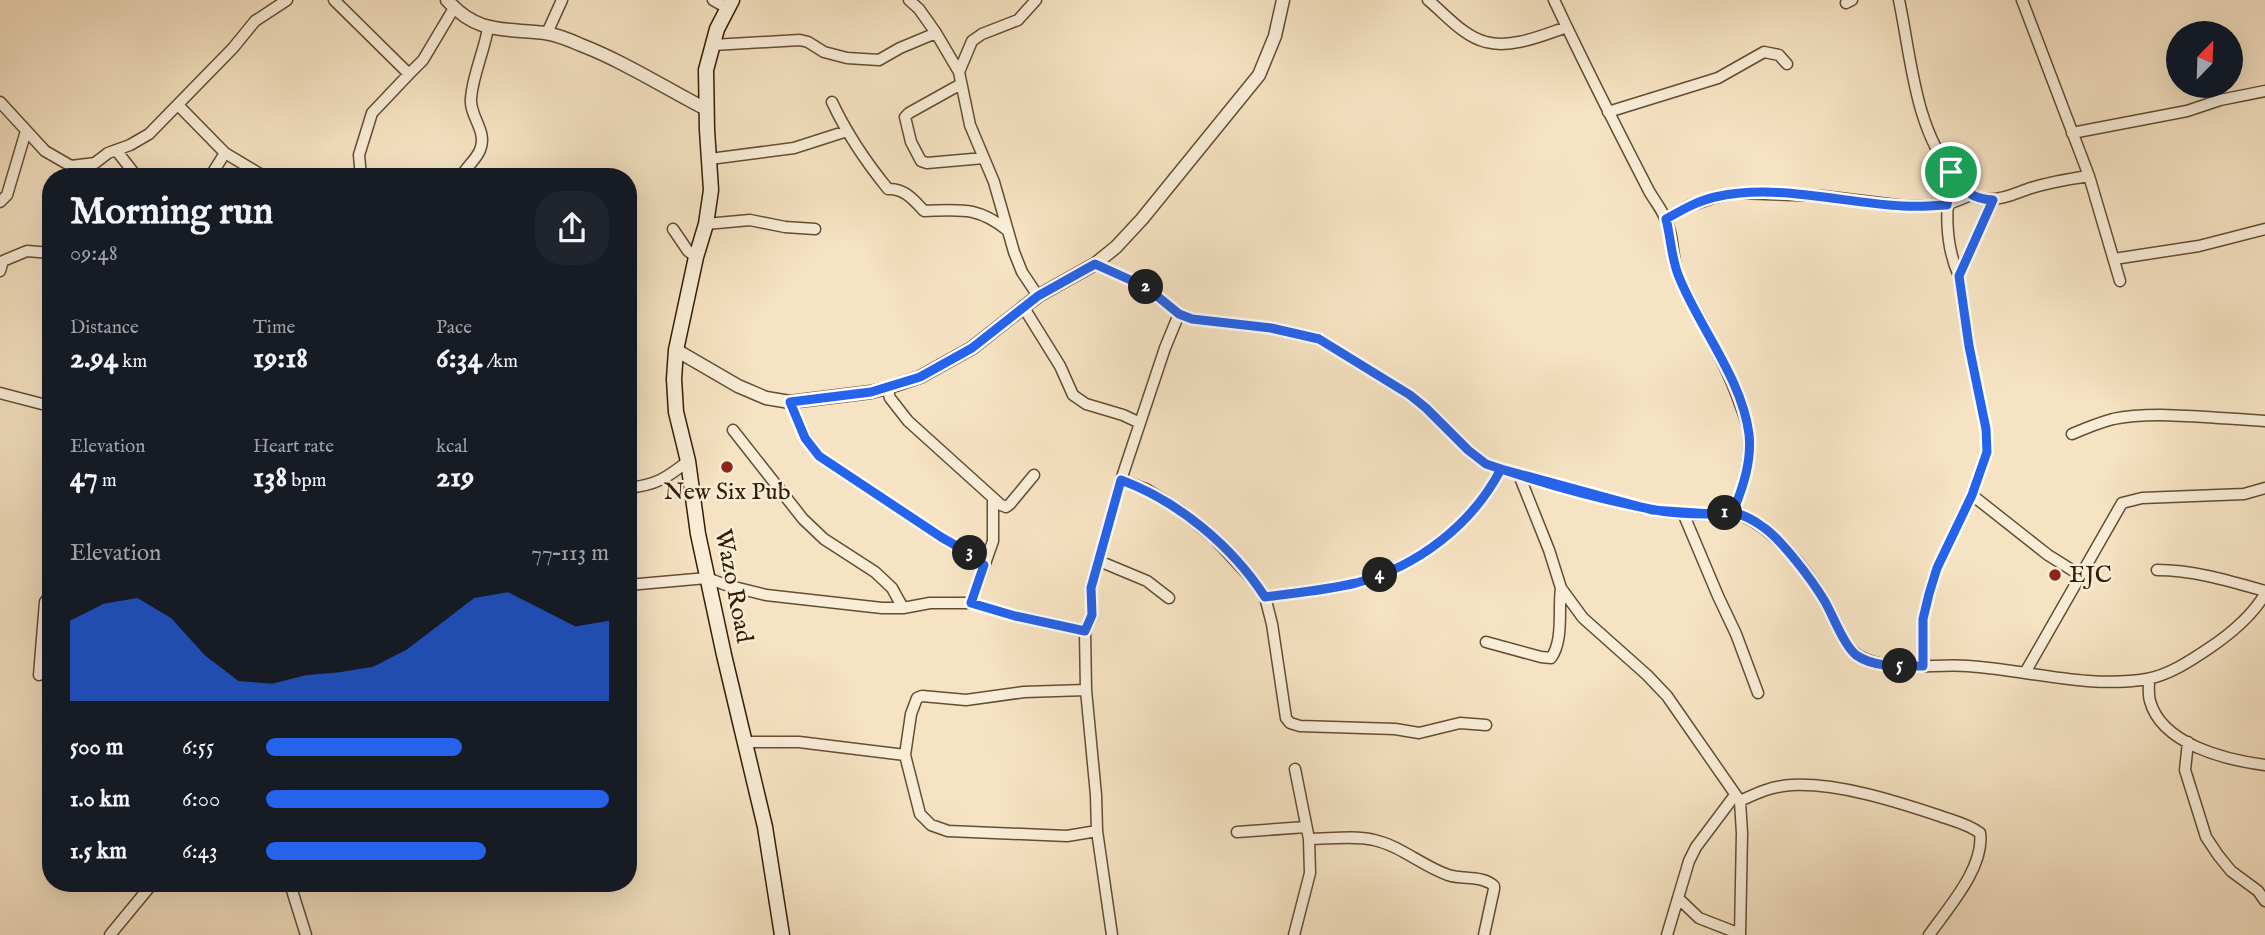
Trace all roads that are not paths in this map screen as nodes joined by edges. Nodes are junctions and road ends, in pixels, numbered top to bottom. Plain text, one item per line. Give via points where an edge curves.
1 (287, 0) edge
2 (334, 0) edge
3 (562, 0) edge
4 (713, 0) edge
5 (909, 0) edge
6 (1036, 0) edge
7 (1283, 0) edge
8 (1428, 0) edge
9 (1554, 0) edge
10 (1899, 0) edge
11 (2022, 0) edge
12 (450, 4) edge
13 (729, 4) edge
14 (1567, 27) junction
15 (488, 28) junction
16 (547, 33) junction
17 (936, 33) junction
18 (713, 45) junction
19 (1787, 64) dead end
20 (959, 72) junction
21 (409, 74) junction
22 (961, 84) junction
23 (2265, 92) edge
24 (0, 102) edge
25 (832, 102) dead end
26 (177, 106) junction
27 (706, 109) junction
28 (1608, 112) junction
29 (26, 131) junction
30 (847, 131) junction
31 (2072, 133) junction
32 (116, 150) junction
33 (225, 153) junction
34 (984, 158) junction
35 (710, 159) junction
36 (130, 168) edge
37 (216, 168) edge
38 (250, 168) edge
39 (360, 168) edge
40 (465, 168) edge
41 (1951, 172) junction
42 (2088, 176) junction
43 (1971, 195) junction
44 (1993, 200) junction
45 (0, 202) edge
46 (1947, 205) junction
47 (1666, 219) junction
48 (706, 224) junction
49 (673, 229) dead end
50 (816, 229) dead end
51 (2265, 229) edge
52 (1007, 230) junction
53 (42, 252) edge
54 (696, 257) junction
55 (2114, 260) junction
56 (1095, 264) junction
57 (0, 271) edge
58 (1959, 276) junction
59 (2120, 281) dead end
60 (1038, 296) junction
61 (1024, 307) junction
62 (1179, 314) junction
63 (676, 350) junction
64 (887, 388) junction
65 (0, 393) edge
66 (790, 402) junction
67 (42, 404) dead end
68 (2265, 421) edge
69 (1140, 423) junction
70 (733, 430) dead end
71 (2072, 434) dead end
72 (688, 461) junction
73 (1501, 469) junction
74 (1034, 475) dead end
75 (1518, 475) junction
76 (1121, 480) junction
77 (637, 487) edge
78 (2265, 488) edge
79 (1972, 495) junction
80 (993, 498) junction
81 (1733, 512) junction
82 (1683, 513) junction
83 (1099, 561) junction
84 (984, 565) junction
85 (2157, 570) dead end
86 (2081, 575) junction
87 (707, 578) junction
88 (637, 584) edge
89 (1561, 588) junction
90 (2265, 593) edge
91 (1265, 597) junction
92 (1169, 598) dead end
93 (971, 603) junction
94 (904, 608) junction
95 (1085, 631) junction
96 (42, 638) edge
97 (1486, 642) dead end
98 (1923, 666) junction
99 (2026, 671) junction
100 (39, 675) dead end
101 (2148, 679) junction
102 (1086, 690) junction
103 (1758, 693) dead end
104 (1486, 725) dead end
105 (2188, 742) junction
106 (746, 743) junction
107 (905, 755) junction
108 (2265, 765) edge
109 (1295, 769) dead end
110 (1738, 798) junction
111 (1306, 827) junction
112 (1097, 831) junction
113 (1237, 832) dead end
114 (1309, 839) junction
115 (145, 892) edge
116 (293, 892) edge
117 (1678, 898) junction
118 (2265, 901) edge
119 (1740, 934) edge
120 (110, 935) edge
121 (306, 935) edge
122 (782, 935) edge
123 (1112, 935) edge
124 (1294, 935) edge
125 (1484, 935) edge
126 (1667, 935) edge
127 (1929, 935) edge

1 - 26 street via 255,21
2 - 21 street
3 - 16 street
4 - 13 street
5 - 17 street
6 - 20 street via 1018,20 972,41
7 - 56 street via 1259,75 1142,219
8 - 14 street via 1484,42 1528,40
9 - 14 street
10 - 41 street via 1920,111
11 - 31 street
12 - 15 street
12 - 21 street via 423,60
13 - 18 main road, Wazo Road
14 - 28 street
15 - 16 street
15 - 40 street via 470,101 482,131 481,145
16 - 27 street via 614,59
17 - 18 street via 879,60 847,58 800,40
17 - 20 street
18 - 27 main road, Wazo Road via 706,70
19 - 28 street via 1779,55 1764,52 1718,78
20 - 22 street
21 - 39 street via 372,113 359,155
22 - 34 street via 970,125
22 - 34 street via 905,117 911,142 921,161 927,163
23 - 31 street
24 - 29 street
25 - 30 street
26 - 32 street via 149,134
26 - 33 street
27 - 35 main road, Wazo Road
28 - 47 street
29 - 32 street via 45,151 71,166 95,163
29 - 45 street via 8,195
30 - 35 street via 794,148
30 - 52 street via 888,189 898,188 925,211 971,211 994,219
31 - 42 street
32 - 36 street
33 - 37 street
33 - 38 street
34 - 52 street
35 - 48 main road, Wazo Road via 712,190
41 - 43 street
41 - 46 street
42 - 44 street
42 - 55 street
43 - 44 street
43 - 46 street
44 - 58 street
46 - 47 street via 1737,193 1689,206
46 - 58 street via 1951,254
47 - 81 street via 1679,277 1729,374 1749,433 1745,476
48 - 50 street via 750,220
48 - 54 main road, Wazo Road
49 - 54 street
51 - 55 street
52 - 60 street via 1022,272
53 - 57 street via 27,251 3,261
54 - 63 main road, Wazo Road
55 - 59 street
56 - 60 street
56 - 62 street via 1146,287
58 - 79 street via 1986,429 1987,452
60 - 61 street
61 - 64 street via 972,348 920,377
61 - 69 street via 1073,395
62 - 69 street
62 - 73 street via 1319,339 1410,395 1468,450
63 - 66 street via 738,386
63 - 72 main road, Wazo Road via 676,412
64 - 66 street
64 - 80 street via 908,421
65 - 67 street
66 - 84 street via 805,438 819,456
68 - 71 street via 2140,416 2094,424
69 - 76 street
70 - 94 street via 803,519 824,539 875,572
72 - 77 street via 661,481
72 - 87 main road, Wazo Road
73 - 75 street
73 - 91 street via 1473,512 1404,563 1357,582
74 - 80 street via 1006,507
75 - 82 street via 1652,510
75 - 89 street
76 - 83 street
76 - 91 street via 1181,511 1222,547
78 - 86 street via 2244,494 2127,500 2118,507
79 - 86 street
79 - 98 street via 1929,594 1923,619
80 - 84 street via 993,541
81 - 82 street
81 - 98 street via 1777,538 1823,598 1856,654 1888,665
82 - 103 street
83 - 92 street via 1147,581
83 - 95 street via 1091,588 1092,615
84 - 93 street
85 - 90 street via 2197,574
86 - 99 street
87 - 88 street
87 - 94 street via 766,595
87 - 106 main road, Wazo Road
89 - 97 street via 1559,629 1551,658
89 - 110 street via 1583,618 1667,696
90 - 101 street via 2222,640 2190,661
91 - 104 street via 1290,723 1419,733 1460,723
93 - 94 street
93 - 95 street
95 - 102 street
96 - 100 street
98 - 99 street
99 - 101 street via 2101,681
101 - 105 street via 2156,714
102 - 107 street via 966,700 922,696 911,714
102 - 112 street
105 - 108 street via 2229,760
105 - 118 street via 2185,770 2206,837 2231,870
106 - 107 street via 799,742
106 - 122 main road, Wazo Road
107 - 112 street via 920,814 931,825 948,831 1067,836
109 - 111 street
110 - 117 street via 1696,847
110 - 119 street
110 - 127 street via 1793,785 1828,788 1972,827 1980,833 1982,845 1976,863
111 - 113 street
111 - 114 street
112 - 123 street
114 - 124 street via 1310,873
114 - 125 street via 1373,839 1450,876 1488,880 1494,889
115 - 120 street
116 - 121 street
117 - 119 street via 1699,918
117 - 126 street

